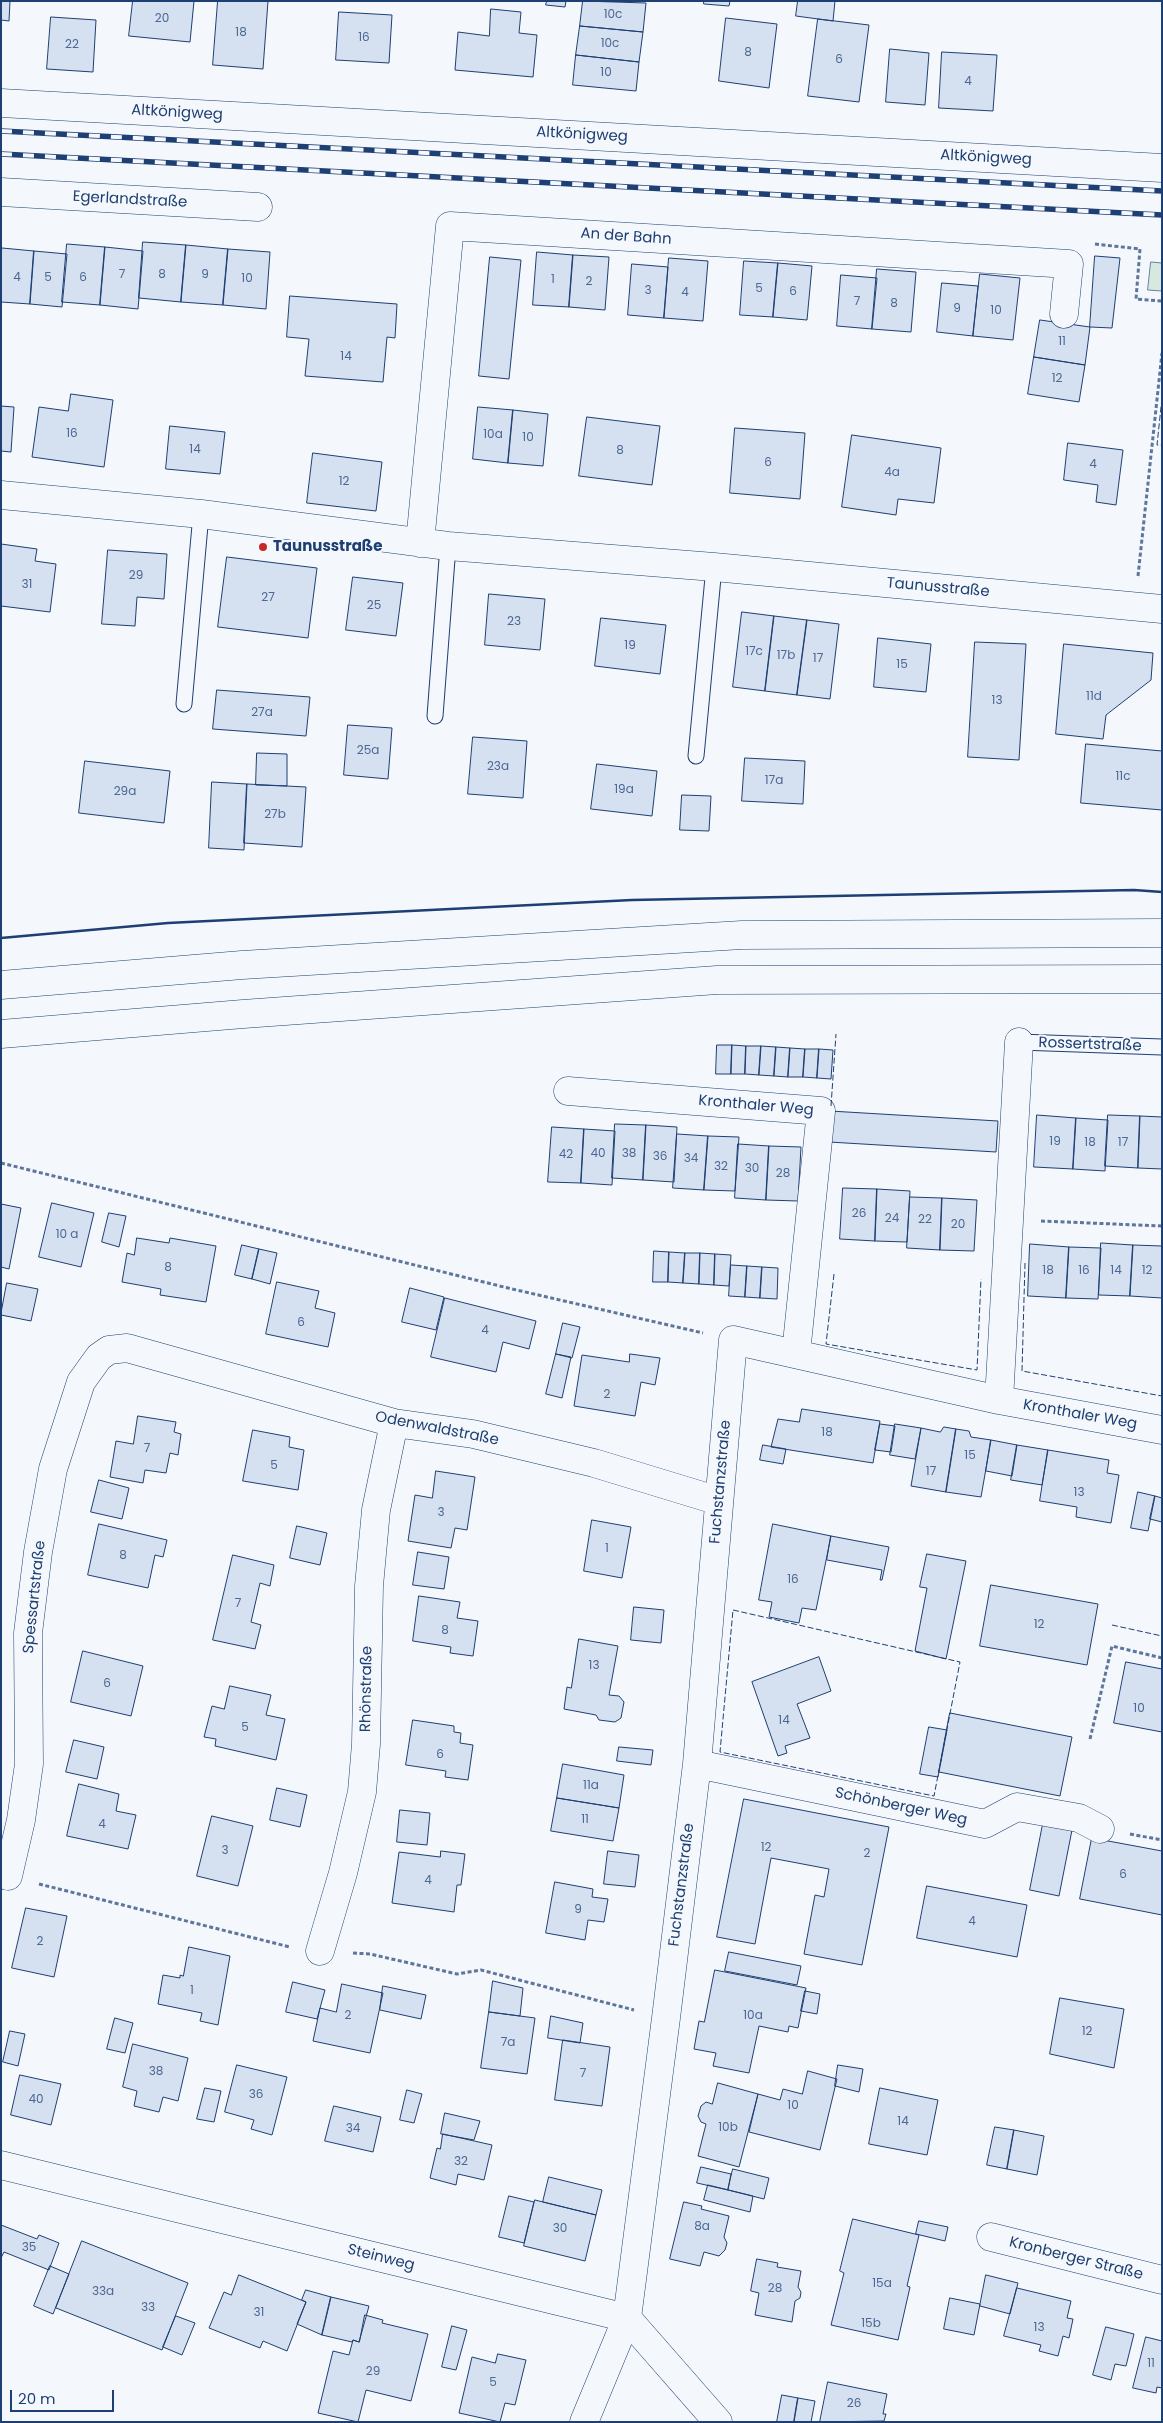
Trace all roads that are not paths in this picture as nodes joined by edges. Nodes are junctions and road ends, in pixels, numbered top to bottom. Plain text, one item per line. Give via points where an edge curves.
1 (1, 103) edge
2 (1162, 168) edge
3 (1, 192) edge
4 (258, 207) dead end
5 (1064, 314) dead end
6 (1, 495) edge
7 (202, 514) junction
8 (420, 543) junction
9 (448, 546) junction
10 (714, 567) junction
11 (1162, 609) edge
12 (184, 704) dead end
13 (435, 716) dead end
14 (696, 756) dead end
15 (1162, 933) edge
16 (1162, 979) edge
17 (1, 985) edge
18 (1, 1034) edge
19 (1019, 1042) joint
20 (1162, 1047) edge
21 (568, 1091) dead end
22 (733, 1340) joint
23 (796, 1353) junction
24 (99, 1357) joint
25 (998, 1400) junction
26 (394, 1423) junction
27 (1162, 1430) edge
28 (719, 1501) junction
29 (697, 1764) junction
30 (1100, 1829) dead end
31 (8, 1876) dead end
32 (320, 1951) dead end
33 (1, 2164) edge
34 (991, 2237) dead end
35 (1162, 2280) edge
36 (627, 2318) junction
37 (584, 2422) edge
38 (718, 2422) edge

1 - 2 main road, Altkönigweg
3 - 4 main road, Egerlandstraße
5 - 8 main road, An der Bahn via 1069,264 450,226
6 - 7 main road, Taunusstraße
7 - 8 main road, Taunusstraße
7 - 12 lane
8 - 9 main road, Taunusstraße
9 - 10 main road, Taunusstraße
9 - 13 lane
10 - 11 main road, Taunusstraße
10 - 14 lane
15 - 17 main road via 742,935 242,965
16 - 18 main road via 717,980
19 - 20 lane, Rossertstraße
19 - 25 main road
21 - 23 main road, Kronthaler Weg via 821,1111
22 - 23 main road, Kronthaler Weg
22 - 28 main road, Fuchstanzstraße
23 - 25 main road, Kronthaler Weg
24 - 26 main road, Odenwaldstraße via 109,1350 127,1348
24 - 31 main road, Spessartstraße via 80,1382 53,1469 38,1552 28,1633 29,1764
25 - 27 main road, Kronthaler Weg
26 - 28 main road, Odenwaldstraße via 473,1434 584,1460
26 - 32 main road, Rhönstraße via 376,1510 369,1586 362,1792
28 - 29 main road, Fuchstanzstraße
29 - 30 main road, Schönberger Weg via 985,1824 1017,1807 1079,1818
29 - 36 main road, Fuchstanzstraße
33 - 36 main road, Steinweg
34 - 35 main road, Kronberger Straße
36 - 37 main road, Fuchstanzstraße
36 - 38 main road

